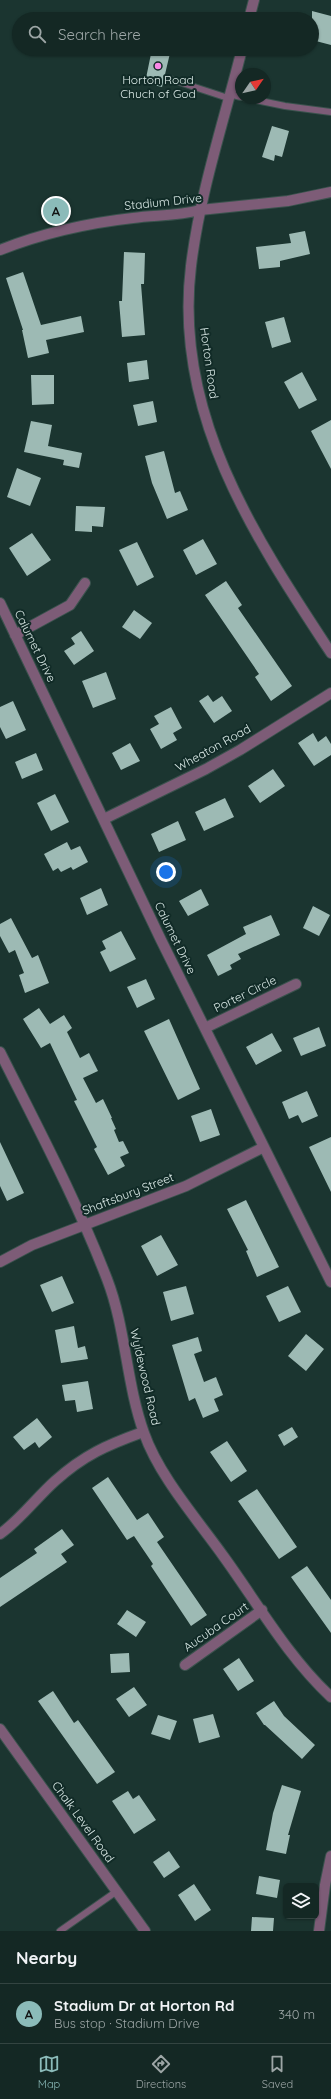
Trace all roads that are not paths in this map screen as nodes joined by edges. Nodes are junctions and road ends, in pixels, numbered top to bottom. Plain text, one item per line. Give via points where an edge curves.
1 (254, 0) edge
2 (251, 12) edge
3 (240, 56) edge
4 (170, 79) dead end
5 (228, 96) junction
6 (235, 97) edge
7 (271, 103) edge
8 (331, 112) edge
9 (331, 192) edge
10 (200, 210) junction
11 (0, 250) edge
12 (85, 583) dead end
13 (0, 604) edge
14 (15, 635) junction
15 (331, 653) edge
16 (331, 693) edge
17 (104, 819) junction
18 (296, 984) dead end
19 (205, 1028) junction
20 (0, 1052) edge
21 (264, 1147) junction
22 (84, 1225) junction
23 (0, 1262) edge
24 (331, 1282) edge
25 (143, 1432) junction
26 (0, 1534) edge
27 (262, 1610) junction
28 (185, 1665) dead end
29 (331, 1697) edge
30 (0, 1729) edge
31 (331, 1856) edge
32 (117, 1891) junction
33 (60, 1931) edge
34 (145, 1931) edge
35 (319, 1931) edge

1 - 2 street
3 - 5 street, Horton Road
4 - 5 lane
5 - 6 lane
5 - 10 street, Horton Road
7 - 8 lane
9 - 10 street, Stadium Drive via 288,201
10 - 11 street, Stadium Drive via 181,215 97,223
10 - 15 street, Horton Road via 191,267 190,329 203,411 217,453 244,512
12 - 14 street via 70,605
13 - 14 street, Calumet Drive
14 - 17 street, Calumet Drive
16 - 17 street, Wheaton Road via 206,769
17 - 19 street, Calumet Drive
18 - 19 street, Porter Circle
19 - 21 street, Calumet Drive
20 - 22 street, Wyldewood Road
21 - 22 street, Shaftsbury Street via 186,1186
21 - 24 street, Calumet Drive
22 - 23 street, Shaftsbury Street via 32,1245
22 - 25 street, Wyldewood Road via 114,1299
25 - 26 street via 92,1452 54,1482
25 - 27 street, Wyldewood Road via 157,1463
27 - 28 street, Aucuba Court
27 - 29 street, Wyldewood Road via 304,1669
30 - 32 street, Chalk Level Road
31 - 35 street
32 - 33 lane
32 - 34 street, Chalk Level Road

